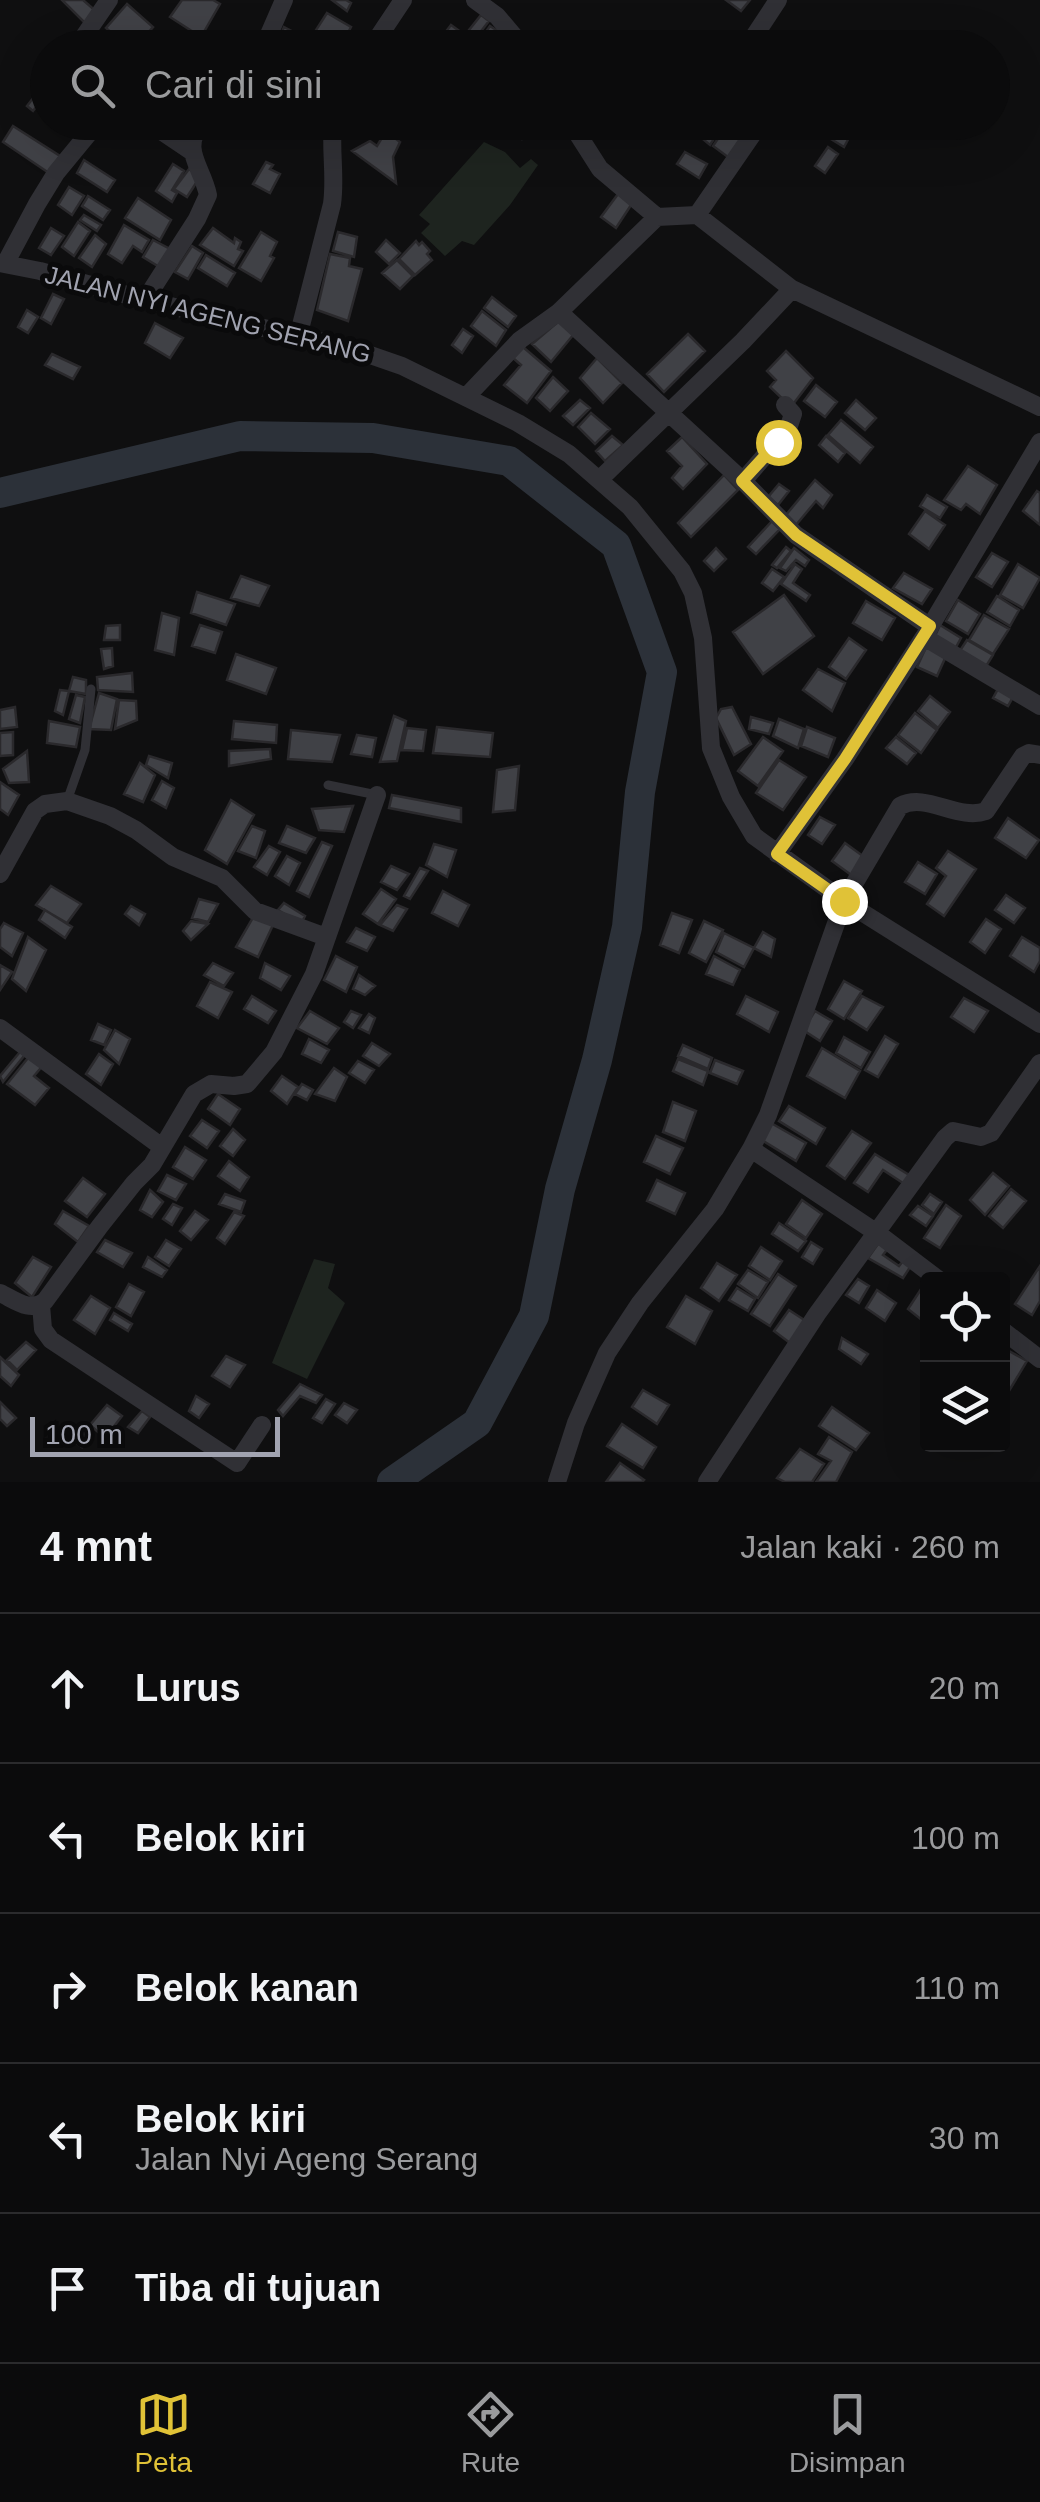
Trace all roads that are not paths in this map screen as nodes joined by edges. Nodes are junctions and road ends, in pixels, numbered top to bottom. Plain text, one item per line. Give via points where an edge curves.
1 (108, 0) edge
2 (284, 0) edge
3 (404, 0) edge
4 (475, 0) edge
5 (778, 0) edge
6 (88, 30) edge
7 (271, 30) edge
8 (383, 30) edge
9 (509, 30) edge
10 (759, 30) edge
11 (83, 140) edge
12 (175, 140) edge
13 (192, 140) edge
14 (331, 140) edge
15 (582, 140) edge
16 (749, 140) edge
17 (191, 151) junction
18 (697, 215) junction
19 (657, 218) junction
20 (3, 264) edge
21 (792, 288) junction
22 (145, 300) junction
23 (560, 312) junction
24 (298, 336) junction
25 (466, 397) junction
26 (785, 405) dead end
27 (1040, 407) edge
28 (669, 412) junction
29 (1040, 442) edge
30 (600, 479) junction
31 (742, 481) junction
32 (926, 632) junction
33 (91, 689) dead end
34 (1040, 706) edge
35 (1040, 755) edge
36 (328, 785) dead end
37 (377, 796) joint
38 (67, 801) junction
39 (777, 854) junction
40 (0, 874) edge
41 (844, 901) junction
42 (326, 937) junction
43 (1040, 1024) edge
44 (0, 1028) edge
45 (1040, 1064) edge
46 (162, 1147) junction
47 (751, 1149) junction
48 (876, 1233) junction
49 (928, 1272) edge
50 (0, 1293) edge
51 (41, 1305) junction
52 (1010, 1336) edge
53 (1040, 1359) edge
54 (262, 1424) dead end
55 (557, 1482) edge
56 (707, 1482) edge

1 - 6 street
2 - 7 street
3 - 8 street
4 - 9 street
5 - 10 street
11 - 20 street
12 - 17 street
13 - 17 street
14 - 24 street via 334,192
15 - 19 street via 600,168
16 - 18 street
17 - 22 street via 208,194
18 - 19 street
18 - 21 street
19 - 23 street
20 - 22 street, JALAN NYI AGENG SERANG
21 - 27 street
21 - 28 street
22 - 24 street, JALAN NYI AGENG SERANG
23 - 25 street via 520,340
23 - 28 street
24 - 25 street, JALAN NYI AGENG SERANG via 353,348
25 - 30 street, JALAN NYI AGENG SERANG via 545,438
26 - 31 street via 792,422
28 - 30 street
28 - 31 street
29 - 32 street
30 - 39 street, JALAN NYI AGENG SERANG via 657,538 688,582 703,638 715,758 745,823
31 - 32 street via 796,535
32 - 34 street
32 - 39 street
33 - 38 lane via 84,750
35 - 41 street via 1024,756 986,811 965,813 912,800 900,806
36 - 37 lane
37 - 42 street
38 - 40 street via 35,812
38 - 42 street via 110,816 222,878 255,911
39 - 41 street, JALAN NYI AGENG SERANG
41 - 43 street, JALAN NYI AGENG SERANG
41 - 47 street
42 - 46 street via 314,974 254,1078 240,1086 199,1089
44 - 46 street
45 - 48 street via 991,1133 953,1131 945,1138
46 - 51 street
47 - 48 street
47 - 55 street via 715,1209 607,1353
48 - 49 street
48 - 56 street
50 - 51 street via 26,1306
51 - 54 street via 42,1329 51,1340 237,1462
52 - 53 street

